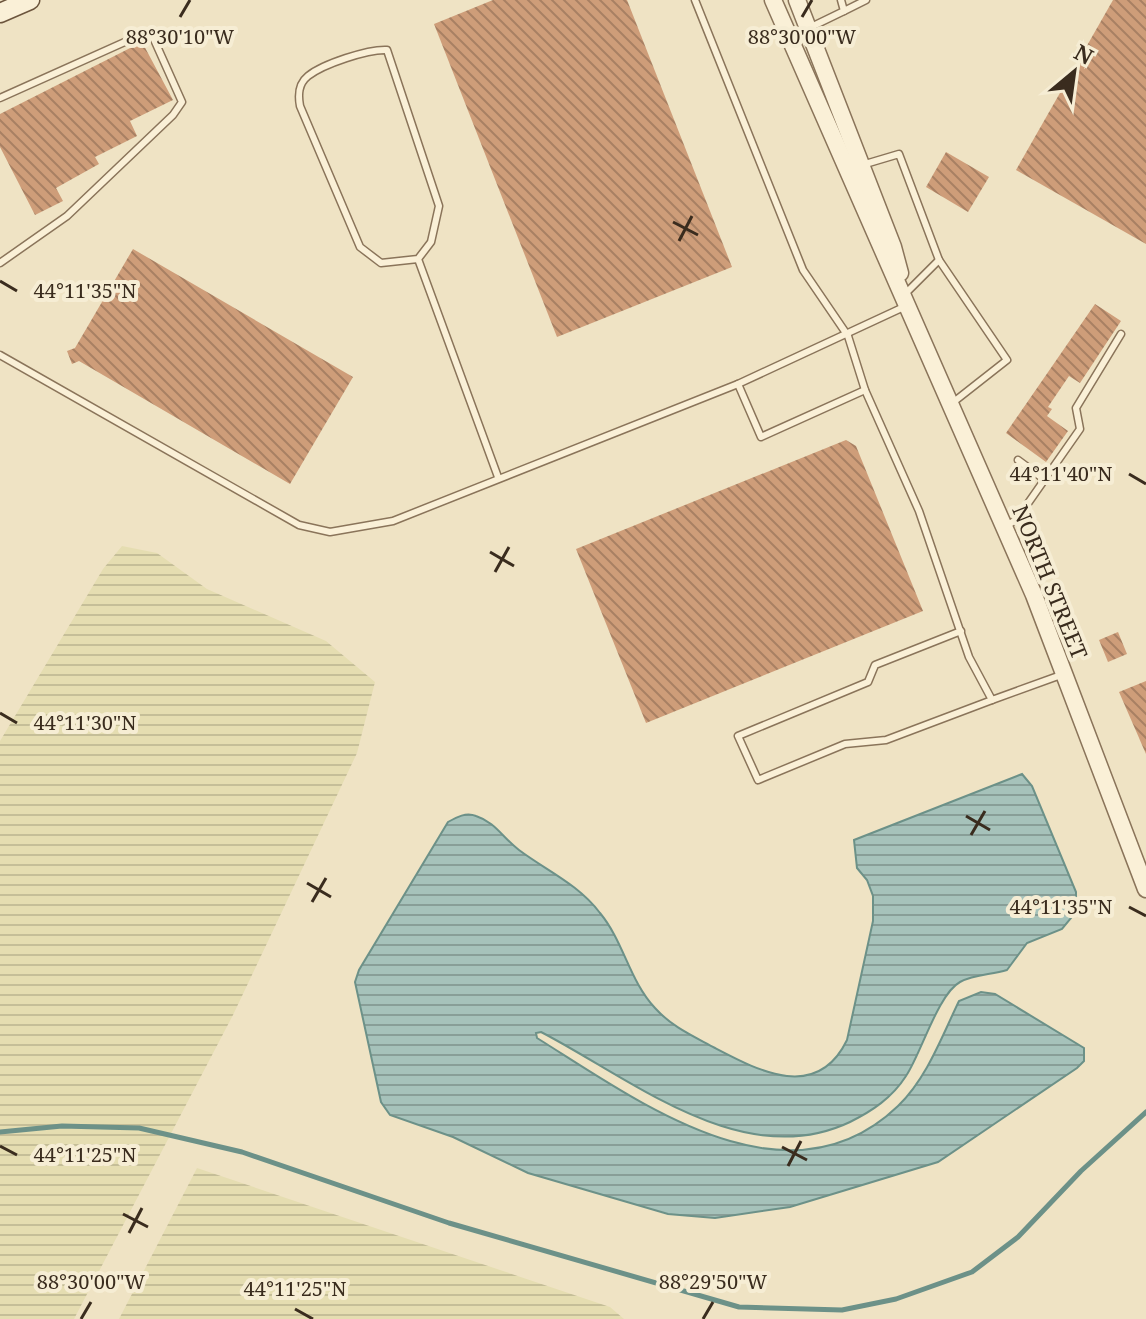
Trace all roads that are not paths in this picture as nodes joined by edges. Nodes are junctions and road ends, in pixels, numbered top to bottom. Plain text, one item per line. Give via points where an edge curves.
1 (30, 0) edge
2 (695, 0) edge
3 (773, 0) edge
4 (797, 0) edge
5 (841, 0) edge
6 (866, 0) edge
7 (844, 11) junction
8 (0, 13) edge
9 (807, 28) junction
10 (0, 98) edge
11 (862, 165) junction
12 (418, 259) junction
13 (939, 260) junction
14 (0, 263) edge
15 (907, 300) junction
16 (1121, 334) dead end
17 (848, 336) junction
18 (0, 355) edge
19 (738, 384) junction
20 (865, 390) junction
21 (951, 404) junction
22 (1018, 460) dead end
23 (498, 477) junction
24 (1045, 480) junction
25 (1005, 527) junction
26 (961, 631) junction
27 (1064, 674) junction
28 (992, 700) junction
29 (1146, 889) edge

1 - 8 main road
2 - 17 lane via 803,270
3 - 15 street, NORTH STREET
4 - 9 street, NORTH STREET
5 - 7 lane
6 - 7 lane
7 - 9 lane
9 - 11 street, NORTH STREET
10 - 14 lane via 147,32 182,102 67,216
11 - 13 lane via 899,154
11 - 15 street, NORTH STREET
12 - 12 lane via 431,242 439,206 387,50 371,49 307,77 298,91 300,106 360,247 381,263
12 - 23 lane
13 - 15 lane
13 - 21 lane via 1007,360
15 - 17 lane
15 - 21 street, NORTH STREET
16 - 24 lane via 1076,408 1080,429
17 - 19 lane
17 - 20 lane
18 - 23 lane via 299,525 330,532 393,521
19 - 20 lane via 761,437
19 - 23 lane
20 - 26 lane via 919,511
21 - 25 street, NORTH STREET
22 - 24 lane
24 - 25 lane
25 - 27 street, NORTH STREET
26 - 28 lane
26 - 28 lane via 875,665 868,682 738,736 758,780 845,744 886,740
27 - 28 lane
27 - 29 street, NORTH STREET

